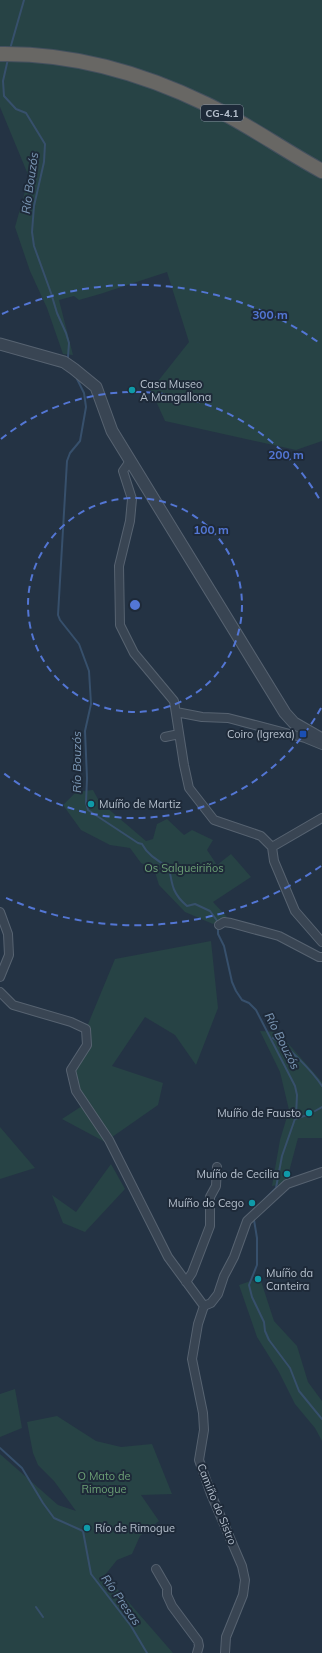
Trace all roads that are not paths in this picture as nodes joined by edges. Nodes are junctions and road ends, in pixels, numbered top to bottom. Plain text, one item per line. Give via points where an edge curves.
1 (0, 54) edge
2 (322, 171) edge
3 (0, 344) edge
4 (130, 461) junction
5 (176, 712) junction
6 (179, 734) junction
7 (165, 738) dead end
8 (322, 739) edge
9 (322, 745) edge
10 (322, 818) edge
11 (272, 847) junction
12 (0, 912) edge
13 (219, 925) dead end
14 (322, 942) edge
15 (322, 957) edge
16 (0, 976) edge
17 (0, 992) edge
18 (217, 1166) dead end
19 (322, 1172) edge
20 (186, 1282) junction
21 (204, 1306) junction
22 (156, 1569) dead end
23 (197, 1653) edge
24 (226, 1653) edge

1 - 2 highway, CG-4.1 via 68,59 116,69 160,84 207,104
3 - 4 street via 64,362 96,387 112,431
4 - 5 street via 123,471 132,499 130,521 119,566 120,626 134,653 174,701
4 - 8 street via 285,713 294,723
5 - 6 street
5 - 9 street via 228,718 305,738
6 - 7 street
6 - 11 street via 189,788 214,820 261,836
10 - 11 street
11 - 14 street via 274,861 295,911
12 - 16 street via 8,934 9,955
13 - 15 street via 224,922 231,923 278,936
17 - 20 street via 13,1005 72,1022 86,1029 87,1045 71,1070 76,1091 109,1140 168,1257
18 - 20 street via 216,1186 210,1197 210,1226
19 - 21 street via 287,1184 247,1221 218,1294 211,1303
20 - 21 street
21 - 24 street, Camiño do Sistro via 192,1359 203,1413 204,1430 199,1460 242,1566 245,1580 243,1595 226,1637
22 - 23 street via 167,1588 172,1606 198,1641

